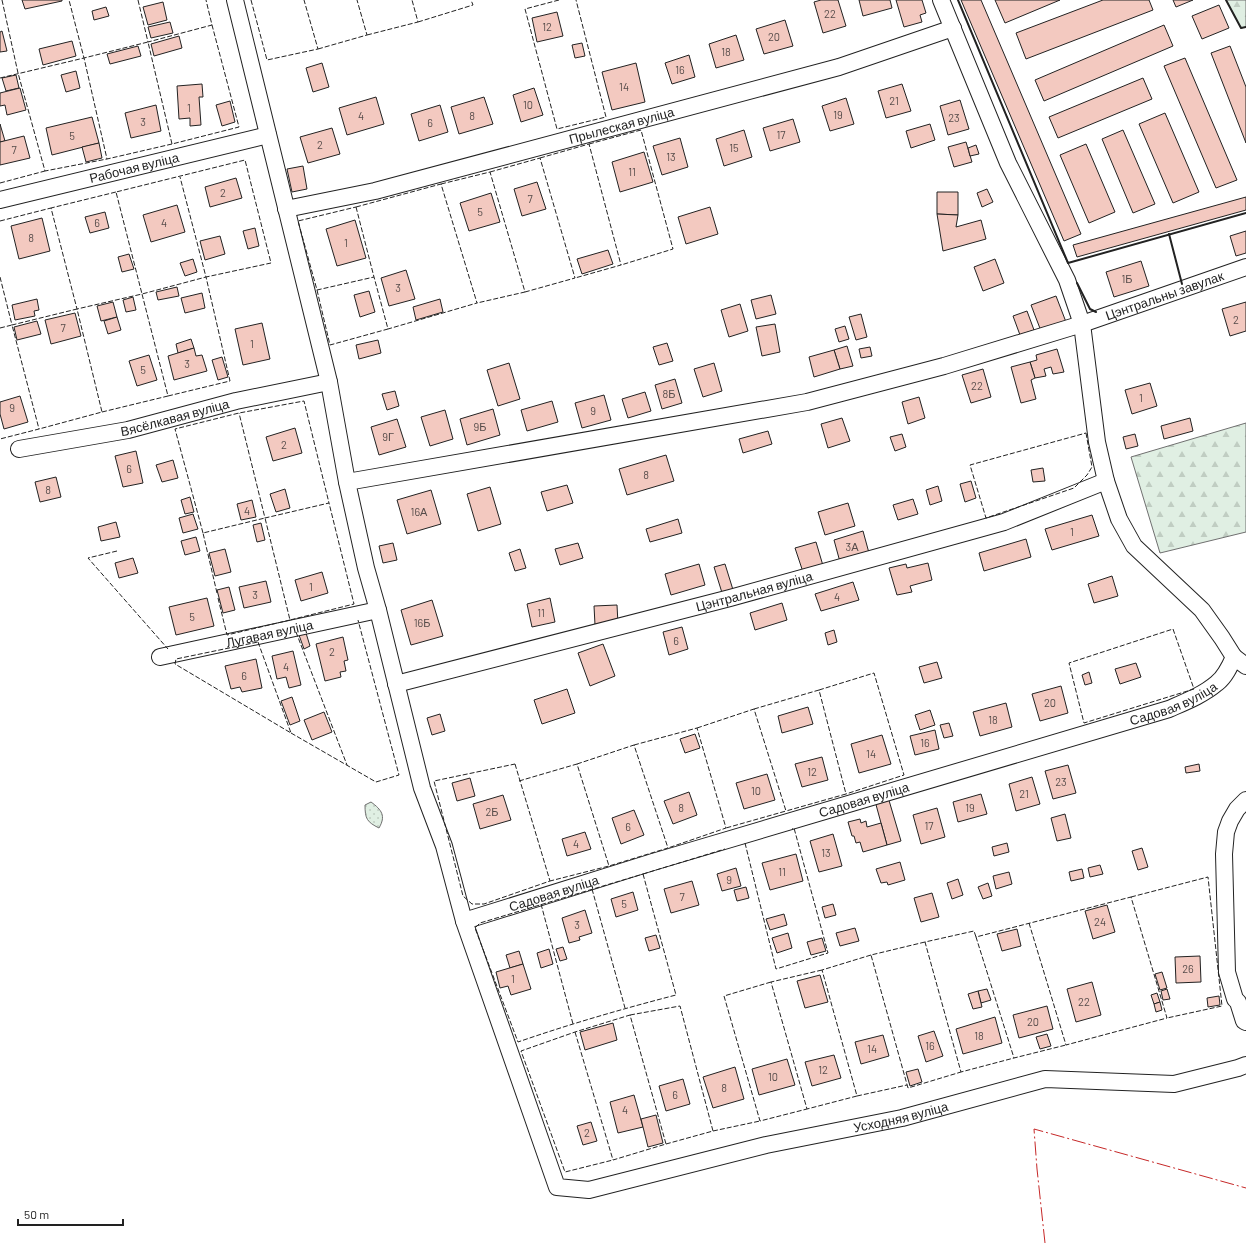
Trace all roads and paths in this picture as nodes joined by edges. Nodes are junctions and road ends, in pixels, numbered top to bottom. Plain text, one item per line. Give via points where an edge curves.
1 (235, 0) edge
2 (941, 0) edge
3 (953, 28) junction
4 (268, 135) junction
5 (0, 200) edge
6 (286, 209) junction
7 (1246, 267) edge
8 (1082, 324) junction
9 (329, 382) junction
10 (19, 449) dead end
11 (1106, 481) junction
12 (348, 482) junction
13 (378, 610) junction
14 (160, 657) dead end
15 (1240, 662) edge
16 (396, 684) junction
17 (1246, 800) edge
18 (464, 921) junction
19 (1246, 1022) edge
20 (1246, 1065) edge

1 - 4 street
2 - 3 street
3 - 6 street, Прылеская вуліца via 824,71 375,191
3 - 8 street via 1008,163 1067,280
4 - 5 street, Рабочая вуліца
4 - 6 street
6 - 9 street
7 - 8 street, Цэнтральны завулак
8 - 11 street via 1097,442
8 - 12 street, Цэнтральны завулак via 944,366 807,402
9 - 10 street, Вясёлкавая вуліца via 236,402 128,430
9 - 12 street
11 - 15 street via 1119,519 1134,546 1202,610
11 - 16 street, Цэнтральная вуліца via 1004,522 730,598
12 - 13 street via 366,568
13 - 14 street, Лугавая вуліца
13 - 16 street
15 - 18 street, Садовая вуліца via 1227,671 1217,683 1195,698 1169,709 653,862
16 - 18 street via 422,788 444,846
17 - 19 street via 1237,809 1226,832 1224,874 1227,972 1235,999
18 - 20 street, Усходняя вуліца via 557,1187 589,1190 766,1145 902,1118 1045,1079 1174,1084

